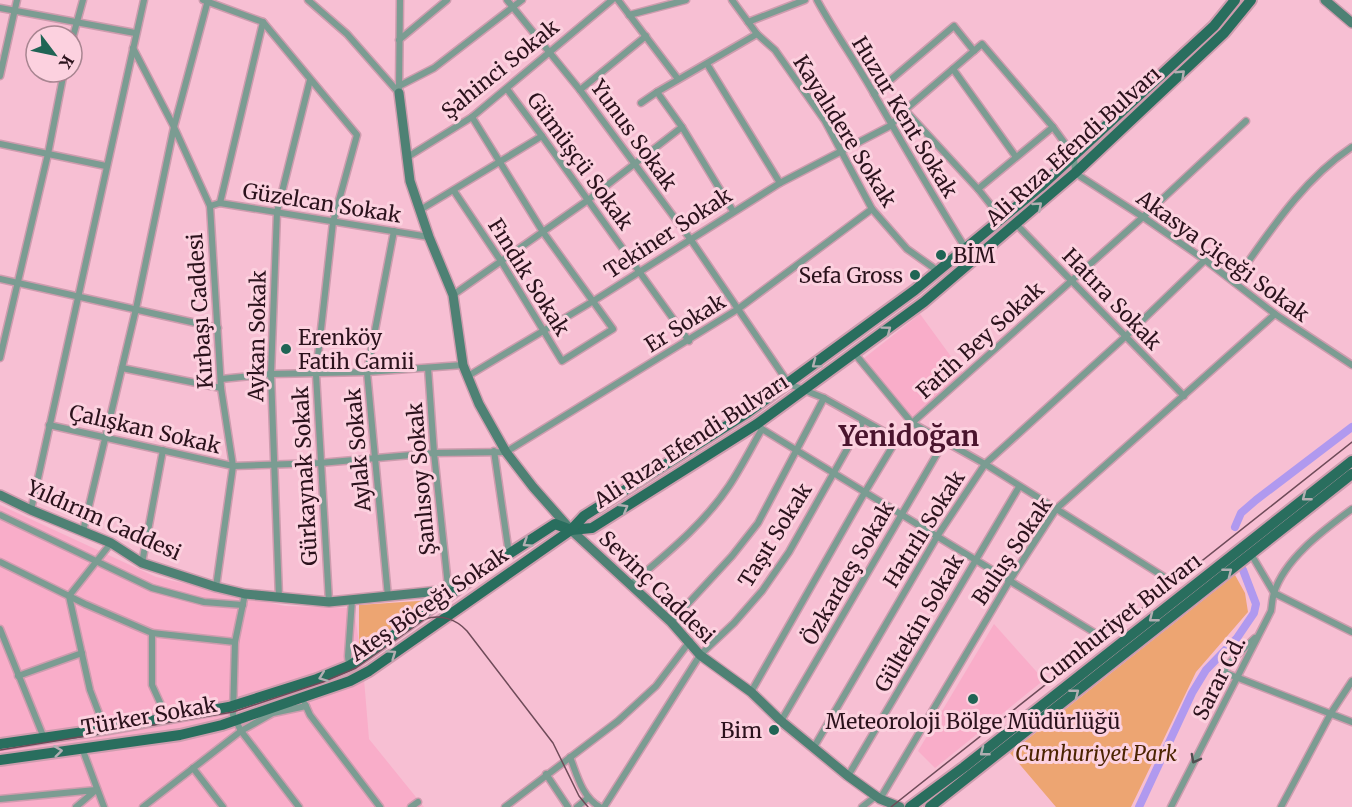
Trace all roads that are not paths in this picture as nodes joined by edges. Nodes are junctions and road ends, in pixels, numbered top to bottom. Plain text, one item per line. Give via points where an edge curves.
1 (17, 0) edge
2 (83, 0) edge
3 (144, 0) edge
4 (206, 0) edge
5 (308, 0) edge
6 (400, 0) edge
7 (447, 0) edge
8 (507, 0) edge
9 (522, 0) edge
10 (612, 0) edge
11 (618, 0) edge
12 (686, 0) edge
13 (732, 0) edge
14 (806, 0) edge
15 (817, 0) edge
16 (1251, 0) edge
17 (1325, 0) edge
18 (1233, 1) edge
19 (513, 7) junction
20 (0, 8) edge
21 (15, 10) junction
22 (630, 15) junction
23 (77, 22) junction
24 (263, 22) junction
25 (748, 22) junction
26 (1352, 23) edge
27 (135, 33) junction
28 (757, 34) junction
29 (646, 36) junction
30 (399, 40) junction
31 (133, 48) junction
32 (974, 51) junction
33 (549, 52) junction
34 (707, 64) junction
35 (953, 69) junction
36 (0, 76) edge
37 (678, 79) junction
38 (310, 80) junction
39 (62, 84) edge
40 (399, 89) junction
41 (507, 89) junction
42 (580, 90) junction
43 (657, 92) junction
44 (874, 94) junction
45 (641, 104) dead end
46 (905, 110) junction
47 (471, 117) junction
48 (1246, 121) dead end
49 (890, 126) junction
50 (174, 127) junction
51 (682, 127) junction
52 (1053, 127) junction
53 (542, 136) junction
54 (0, 144) edge
55 (1352, 147) edge
56 (842, 151) junction
57 (48, 154) junction
58 (1074, 156) junction
59 (1016, 157) junction
60 (406, 158) junction
61 (499, 163) junction
62 (633, 164) junction
63 (106, 166) junction
64 (1075, 173) junction
65 (780, 183) junction
66 (978, 189) junction
67 (454, 191) junction
68 (588, 200) junction
69 (220, 203) junction
70 (210, 206) junction
71 (872, 209) junction
72 (420, 210) junction
73 (733, 211) junction
74 (277, 212) junction
75 (1143, 217) junction
76 (1002, 219) junction
77 (333, 222) junction
78 (1017, 225) junction
79 (394, 231) junction
80 (543, 232) junction
81 (429, 237) junction
82 (691, 240) junction
83 (966, 249) junction
84 (1205, 260) junction
85 (501, 261) junction
86 (640, 271) junction
87 (938, 272) junction
88 (0, 279) edge
89 (1071, 282) junction
90 (1234, 282) junction
91 (19, 283) junction
92 (453, 295) junction
93 (77, 296) junction
94 (595, 300) junction
95 (136, 309) junction
96 (738, 309) junction
97 (1275, 314) junction
98 (218, 328) junction
99 (544, 330) junction
100 (1125, 337) junction
101 (689, 341) junction
102 (855, 354) junction
103 (0, 358) edge
104 (463, 365) junction
105 (1352, 365) edge
106 (122, 368) junction
107 (428, 368) junction
108 (367, 372) junction
109 (271, 374) junction
110 (316, 374) junction
111 (468, 376) junction
112 (220, 379) junction
113 (789, 384) junction
114 (221, 388) junction
115 (806, 390) junction
116 (1184, 396) junction
117 (824, 398) junction
118 (863, 421) junction
119 (912, 423) junction
120 (49, 425) junction
121 (760, 427) junction
122 (104, 437) junction
123 (897, 440) junction
124 (944, 442) junction
125 (163, 450) junction
126 (796, 450) junction
127 (494, 451) junction
128 (506, 452) junction
129 (434, 453) junction
130 (375, 457) junction
131 (1352, 461) edge
132 (320, 463) junction
133 (273, 464) junction
134 (985, 464) junction
135 (233, 466) junction
136 (832, 472) junction
137 (1352, 474) edge
138 (1019, 487) junction
139 (865, 492) junction
140 (0, 497) edge
141 (1056, 509) junction
142 (1352, 509) edge
143 (31, 510) junction
144 (901, 513) junction
145 (0, 515) edge
146 (571, 530) junction
147 (83, 531) junction
148 (938, 535) junction
149 (111, 543) junction
150 (1251, 554) junction
151 (509, 555) junction
152 (975, 558) junction
153 (97, 561) junction
154 (0, 562) edge
155 (142, 562) junction
156 (484, 570) junction
157 (501, 578) junction
158 (1166, 578) dead end
159 (1010, 580) junction
160 (630, 585) junction
161 (216, 587) junction
162 (444, 588) junction
163 (460, 588) junction
164 (1274, 593) junction
165 (245, 594) junction
166 (69, 596) junction
167 (388, 597) junction
168 (279, 598) junction
169 (352, 600) junction
170 (329, 602) junction
171 (243, 604) junction
172 (671, 622) junction
173 (0, 629) edge
174 (1352, 632) edge
175 (152, 633) junction
176 (1095, 633) dead end
177 (1259, 634) junction
178 (690, 641) junction
179 (236, 642) junction
180 (3, 644) edge
181 (82, 653) junction
182 (700, 656) junction
183 (350, 666) junction
184 (18, 676) junction
185 (1238, 678) junction
186 (1352, 681) edge
187 (751, 692) junction
188 (304, 702) junction
189 (231, 707) junction
190 (1331, 713) junction
191 (167, 718) junction
192 (235, 721) junction
193 (781, 721) junction
194 (1352, 722) edge
195 (105, 729) junction
196 (241, 731) junction
197 (44, 738) junction
198 (0, 744) edge
199 (814, 747) junction
200 (82, 748) junction
201 (570, 757) junction
202 (0, 760) edge
203 (193, 768) junction
204 (546, 774) junction
205 (848, 776) junction
206 (96, 790) junction
207 (878, 797) junction
208 (588, 798) junction
209 (0, 799) edge
210 (418, 802) dead end
211 (76, 807) edge
212 (104, 807) edge
213 (143, 807) edge
214 (223, 807) edge
215 (299, 807) edge
216 (380, 807) edge
217 (411, 807) edge
218 (505, 807) edge
219 (568, 807) edge
220 (577, 807) edge
221 (602, 807) edge
222 (862, 807) edge
223 (900, 807) edge
224 (910, 807) edge
225 (929, 807) edge
226 (1171, 807) edge
227 (1281, 807) edge

1 - 21 street
2 - 23 street
3 - 27 street
4 - 24 street
4 - 50 street
5 - 40 street
6 - 30 street
7 - 30 street
8 - 19 street, Yunus Sokak
9 - 19 street
10 - 33 street, Şahinci Sokak
11 - 22 street
12 - 22 street
13 - 25 street, Kayalıdere Sokak
14 - 25 street
15 - 44 street, Huzur Kent Sokak
64 -> 16 main road, Ali Rıza Efendi Bulvarı via 1224,33
17 - 26 main road
18 - 58 main road, Ali Rıza Efendi Bulvarı via 1214,26
19 - 33 street, Yunus Sokak
19 - 40 street via 434,68
20 - 21 street
21 - 23 street
21 - 36 street
22 - 29 street
23 - 27 street
24 - 38 street
24 - 69 street
25 - 28 street, Kayalıdere Sokak
27 - 31 street
28 - 34 street
28 - 56 street, Kayalıdere Sokak via 775,50
29 - 37 street
29 - 42 street
30 - 40 street
31 - 50 street, Kırbaşı Caddesi
31 - 63 street
32 - 35 street, Tekiner Sokak
32 - 44 street via 954,27
32 - 52 street, Tekiner Sokak via 982,44
33 - 41 street, Şahinci Sokak
33 - 42 street, Yunus Sokak
34 - 37 street
34 - 65 street
35 - 46 street, Tekiner Sokak
35 - 59 street
37 - 43 street
38 - 74 street, Aykan Sokak
38 - 77 street, Gürkaynak Sokak via 357,135
39 - 57 street
40 - 60 main road, Sevinç Caddesi
41 - 47 street, Şahinci Sokak
41 - 53 street, Gümüşçü Sokak
42 - 62 street, Yunus Sokak
43 - 45 street
43 - 51 street
44 - 49 street, Huzur Kent Sokak
46 - 49 street, Tekiner Sokak
46 - 66 street
47 - 60 street, Şahinci Sokak
47 - 61 street
48 - 75 street, Fatih Bey Sokak
49 - 56 street, Tekiner Sokak
49 - 83 street, Huzur Kent Sokak
50 - 70 street, Kırbaşı Caddesi
50 - 95 street
51 - 62 street
51 - 73 street
52 - 58 street
52 - 59 street
53 - 61 street
53 - 68 street, Gümüşçü Sokak
54 - 57 street
55 - 90 street via 1323,167 1288,207
56 - 65 street, Tekiner Sokak
56 - 71 street, Kayalıdere Sokak
57 - 63 street
57 - 91 street
58 - 64 street
58 - 76 main road, Ali Rıza Efendi Bulvarı
59 - 66 street
60 - 72 main road, Sevinç Caddesi
61 - 67 street
61 - 80 street
62 - 68 street
62 - 82 street, Yunus Sokak
63 - 93 street
64 - 75 street, Akasya Çiçeği Sokak
78 -> 64 main road, Ali Rıza Efendi Bulvarı
65 - 73 street, Tekiner Sokak
66 - 76 street
67 - 72 street
67 - 85 street, Fındık Sokak
68 - 80 street
68 - 86 street, Gümüşçü Sokak
69 - 70 street, Güzelcan Sokak
69 - 74 street, Güzelcan Sokak
70 - 98 street, Kırbaşı Caddesi
71 - 87 street, Kayalıdere Sokak via 907,249
71 - 96 street, Er Sokak
72 - 81 main road, Sevinç Caddesi
73 - 82 street, Tekiner Sokak
74 - 77 street, Güzelcan Sokak
74 - 109 street, Aykan Sokak
75 - 84 street, Akasya Çiçeği Sokak
75 - 89 street, Fatih Bey Sokak
76 - 83 main road, Ali Rıza Efendi Bulvarı
77 - 79 street, Güzelcan Sokak
77 - 110 street, Gürkaynak Sokak
78 - 89 street, Hatıra Sokak
102 -> 78 main road, Ali Rıza Efendi Bulvarı
79 - 81 street, Güzelcan Sokak
79 - 108 street, Aylak Sokak
80 - 85 street
80 - 94 street
81 - 92 main road, Sevinç Caddesi
82 - 86 street, Tekiner Sokak
82 - 96 street, Yunus Sokak
83 - 87 main road, Ali Rıza Efendi Bulvarı
84 - 90 street, Akasya Çiçeği Sokak
84 - 100 street, Hatırlı Sokak
85 - 92 street
85 - 99 street, Fındık Sokak
86 - 94 street, Tekiner Sokak
86 - 101 street, Gümüşçü Sokak
87 -> 113 main road, Ali Rıza Efendi Bulvarı
88 - 91 street
89 - 100 street, Hatıra Sokak
89 - 119 street, Fatih Bey Sokak
90 - 97 street, Akasya Çiçeği Sokak
91 - 93 street
91 - 103 street
92 - 104 main road, Sevinç Caddesi
93 - 95 street
93 - 120 street
94 - 99 street, Tekiner Sokak
94 - 99 street, Fındık Sokak via 614,329 562,361
95 - 98 street
95 - 106 street
96 - 101 street, Er Sokak
96 - 113 street, Yunus Sokak
97 - 105 street, Akasya Çiçeği Sokak
97 - 116 street, Buluş Sokak
98 - 112 street, Kırbaşı Caddesi
99 - 111 street, Tekiner Sokak
100 - 116 street, Hatıra Sokak
100 - 134 street, Hatırlı Sokak
101 - 128 street, Er Sokak
102 - 115 main road, Ali Rıza Efendi Bulvarı
102 - 119 street
104 - 107 street
104 - 111 main road, Sevinç Caddesi
106 - 114 street
106 - 122 street
107 - 108 street
107 - 129 street, Şanlısoy Sokak
108 - 110 street
108 - 130 street, Aylak Sokak
109 - 110 street
109 - 112 street
109 - 133 street, Aykan Sokak
110 - 132 street, Gürkaynak Sokak
111 - 128 main road, Sevinç Caddesi
112 - 114 street, Kırbaşı Caddesi
113 - 115 street
113 - 146 main road, Ali Rıza Efendi Bulvarı via 584,516
114 - 135 street, Kırbaşı Caddesi
115 - 117 street
115 - 121 main road, Ali Rıza Efendi Bulvarı
116 - 141 street, Buluş Sokak
117 - 118 street
117 - 126 street
118 - 123 street
118 - 136 street, Taşıt Sokak
119 - 123 street, Fatih Bey Sokak
119 - 124 street
120 - 122 street, Çalışkan Sokak
120 - 143 street
121 - 126 street
146 -> 121 main road, Ali Rıza Efendi Bulvarı via 592,528
121 - 160 street via 729,487 706,516
122 - 125 street, Çalışkan Sokak
122 - 147 street
123 - 139 street, Fatih Bey Sokak
124 - 134 street
124 - 144 street, Özkardeş Sokak
125 - 135 street, Çalışkan Sokak
125 - 155 street
126 - 136 street
126 - 172 street via 758,522
127 - 128 street, Çalışkan Sokak
127 - 129 street, Çalışkan Sokak
127 - 151 street
128 - 146 main road, Sevinç Caddesi
129 - 130 street, Çalışkan Sokak
129 - 162 street, Şanlısoy Sokak
130 - 132 street, Çalışkan Sokak
130 - 167 street, Aylak Sokak
131 -> 224 main road, Cumhuriyet Bulvarı
132 - 133 street, Çalışkan Sokak
132 - 170 street, Gürkaynak Sokak
133 - 135 street, Çalışkan Sokak
133 - 168 street, Aykan Sokak
134 - 138 street
134 - 148 street, Hatırlı Sokak
135 - 161 street, Kırbaşı Caddesi
136 - 139 street
136 - 182 street, Taşıt Sokak via 789,552 762,591
137 - 150 main road, Cumhuriyet Bulvarı
138 - 141 street
138 - 152 street, Gültekin Sokak
139 - 144 street
139 - 187 street, Fatih Bey Sokak
140 - 143 main road, Yıldırım Caddesi
141 - 158 street
141 - 159 street, Buluş Sokak
142 - 164 street, Sarar Cd. via 1307,545
143 - 147 main road, Yıldırım Caddesi
144 - 148 street
144 - 193 street, Özkardeş Sokak
145 - 153 street
146 -> 151 main road via 555,524
146 - 157 main road, Ateş Böceği Sokak
146 - 160 main road, Sevinç Caddesi
147 - 149 main road, Yıldırım Caddesi
148 - 152 street
148 - 199 street, Hatırlı Sokak
149 - 153 street
149 - 155 main road, Yıldırım Caddesi
150 - 164 street
225 -> 150 main road, Cumhuriyet Bulvarı
151 - 156 main road
152 - 159 street
152 - 205 street, Gültekin Sokak
153 - 166 street
153 - 171 street via 167,593 204,602
154 - 166 street
155 - 161 main road, Yıldırım Caddesi
156 - 162 main road
156 - 163 main road, Ateş Böceği Sokak
157 - 163 main road
188 -> 157 main road, Ateş Böceği Sokak via 369,671
159 - 176 street
159 - 207 street, Buluş Sokak
160 - 172 main road, Sevinç Caddesi
161 - 165 main road, Yıldırım Caddesi
162 - 163 main road
162 - 167 main road, Yıldırım Caddesi
163 - 183 main road, Ateş Böceği Sokak
164 - 174 street
164 - 177 street, Sarar Cd.
165 - 168 main road, Yıldırım Caddesi
165 - 171 street
166 - 175 street
166 - 181 street
167 - 169 main road, Yıldırım Caddesi
168 - 170 main road, Yıldırım Caddesi
169 - 170 main road, Yıldırım Caddesi
169 - 183 street
171 - 179 street
172 - 178 main road, Sevinç Caddesi
173 - 180 street
175 - 179 street
175 - 191 street via 152,684
177 - 185 street, Sarar Cd.
177 - 185 street via 1222,672
178 - 182 main road, Sevinç Caddesi
178 - 201 street via 656,686
179 - 189 street
180 - 184 street
181 - 184 street
181 - 195 street via 90,690
182 - 187 main road, Sevinç Caddesi
182 - 221 street, Taşıt Sokak
183 -> 189 main road, Ateş Böceği Sokak
184 - 197 street
185 - 190 street
185 -> 226 street, Sarar Cd.
186 - 190 street
187 - 193 main road, Sevinç Caddesi
188 - 192 main road, Türker Sokak
188 - 196 street
188 - 216 street
189 - 191 main road, Türker Sokak
189 - 192 street
190 - 194 street
190 - 227 street
191 - 195 main road, Türker Sokak
192 - 196 street
192 - 200 main road, Türker Sokak via 180,735
193 - 199 main road, Sevinç Caddesi
195 - 197 main road, Türker Sokak
196 - 203 street
196 - 215 street
197 - 198 main road, Türker Sokak
199 - 205 main road, Sevinç Caddesi
202 -> 200 main road, Türker Sokak
200 - 206 street
201 - 204 street
201 - 208 street
203 - 213 street
203 - 214 street
204 - 218 street
204 - 219 street
205 - 207 main road, Sevinç Caddesi
206 - 209 street
206 - 211 street
206 - 212 street
207 - 222 street
207 - 223 main road, Sevinç Caddesi
208 - 220 street
208 - 221 street
210 - 217 street

